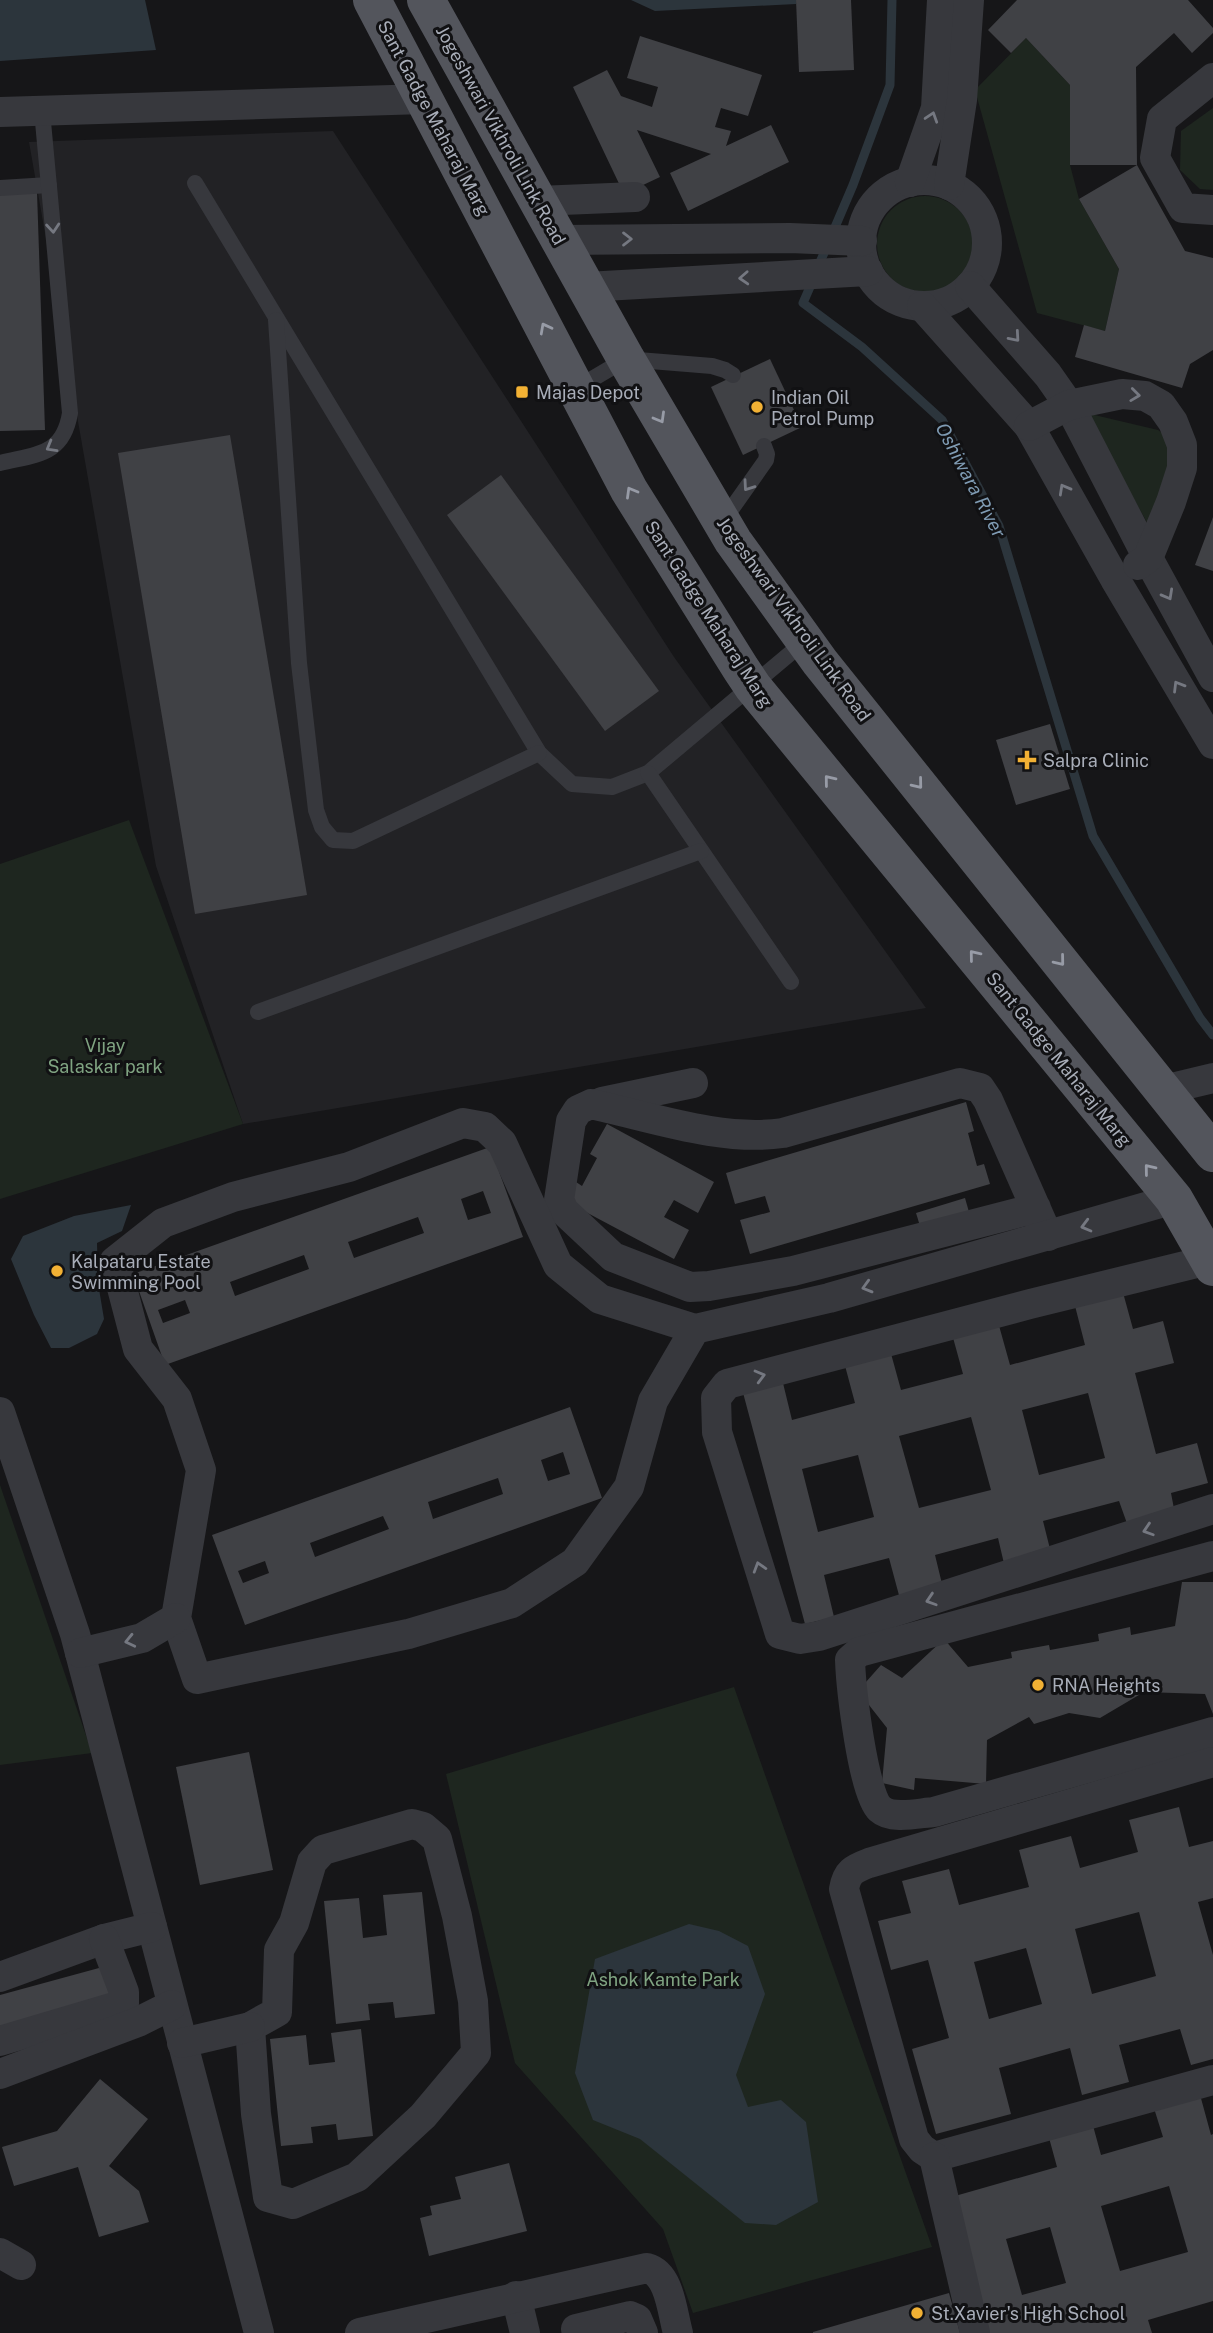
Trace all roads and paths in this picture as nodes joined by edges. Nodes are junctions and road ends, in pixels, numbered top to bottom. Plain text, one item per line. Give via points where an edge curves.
1 (372, 0) edge
2 (426, 0) edge
3 (942, 0) edge
4 (969, 0) edge
5 (1213, 78) edge
6 (424, 99) junction
7 (42, 111) junction
8 (0, 112) edge
9 (910, 181) junction
10 (195, 183) dead end
11 (49, 185) junction
12 (949, 185) junction
13 (0, 188) edge
14 (635, 197) dead end
15 (538, 201) junction
16 (1213, 210) edge
17 (559, 240) junction
18 (853, 240) junction
19 (855, 271) junction
20 (970, 286) junction
21 (586, 287) junction
22 (922, 306) junction
23 (276, 317) junction
24 (626, 359) junction
25 (733, 375) dead end
26 (577, 388) junction
27 (1069, 405) junction
28 (1029, 426) junction
29 (764, 446) dead end
30 (0, 463) edge
31 (722, 523) junction
32 (1148, 558) junction
33 (1115, 579) junction
34 (805, 641) junction
35 (1213, 677) edge
36 (753, 687) junction
37 (1213, 744) edge
38 (539, 752) junction
39 (648, 773) junction
40 (702, 851) junction
41 (791, 982) dead end
42 (258, 1012) dead end
43 (1213, 1078) edge
44 (693, 1083) dead end
45 (1163, 1090) junction
46 (591, 1104) junction
47 (1205, 1132) edge
48 (1174, 1199) junction
49 (1036, 1208) junction
50 (1048, 1236) junction
51 (1211, 1264) edge
52 (695, 1329) junction
53 (0, 1412) edge
54 (1213, 1509) edge
55 (1213, 1556) edge
56 (176, 1618) junction
57 (80, 1653) junction
58 (1213, 1732) edge
59 (1213, 1762) edge
60 (152, 1927) junction
61 (104, 1939) junction
62 (0, 1977) edge
63 (172, 2005) junction
64 (250, 2027) junction
65 (0, 2041) edge
66 (183, 2043) junction
67 (0, 2073) edge
68 (1213, 2080) edge
69 (934, 2157) junction
70 (516, 2296) junction
71 (576, 2329) dead end
72 (365, 2332) edge
73 (259, 2333) edge
74 (525, 2333) edge
75 (643, 2333) edge
76 (678, 2333) edge
77 (975, 2333) edge

1 - 6 main road, Sant Gadge Maharaj Marg
2 - 15 main road, Jogeshwari Vikhroli Link Road
9 -> 3 street via 936,108
4 - 12 street via 962,100
5 - 16 street via 1162,119 1155,158 1183,208
6 - 7 street
26 -> 6 main road, Sant Gadge Maharaj Marg
7 - 8 street
7 - 11 lane
9 - 12 street
9 - 18 street via 878,200
10 - 23 lane
11 - 13 lane
11 -> 30 lane via 69,421 61,441 46,451
12 - 20 street via 979,211 986,230 987,250
14 - 15 street
15 - 17 main road, Jogeshwari Vikhroli Link Road
17 -> 18 street
17 - 21 main road, Jogeshwari Vikhroli Link Road
18 - 19 street via 863,257
19 -> 21 street
19 - 22 street via 896,300
20 - 22 street via 955,299
20 -> 27 street
21 - 24 main road, Jogeshwari Vikhroli Link Road
22 - 28 street
23 - 38 lane
23 - 38 lane via 299,663 316,810 322,827 333,840 353,841
24 - 25 lane via 712,366
24 - 26 lane
24 -> 31 main road, Jogeshwari Vikhroli Link Road
36 -> 26 main road, Sant Gadge Maharaj Marg via 629,490
27 - 28 street
27 - 32 street
27 -> 32 street via 1122,394 1146,396 1161,405 1174,422 1182,445 1182,468
33 -> 28 street
29 -> 31 lane via 766,460
31 - 34 main road, Jogeshwari Vikhroli Link Road
32 - 33 street
32 -> 35 street
37 -> 33 street
34 - 36 lane
34 -> 45 main road, Jogeshwari Vikhroli Link Road
36 - 39 lane
48 -> 36 main road, Sant Gadge Maharaj Marg
38 - 39 lane via 572,784 612,787
39 - 40 lane
40 - 41 lane
40 - 42 lane
43 - 45 street
44 - 46 street
45 - 47 main road, Jogeshwari Vikhroli Link Road
46 - 49 street via 724,1134 759,1137 970,1084 980,1088 988,1100
46 - 49 street via 578,1110 571,1121 559,1200 564,1211 613,1257 690,1287 793,1271
48 -> 50 street
48 - 51 main road, Sant Gadge Maharaj Marg
49 - 50 street
50 -> 52 street via 829,1298
54 -> 51 street via 800,1639 780,1634 717,1433 716,1398 727,1384 1030,1304
52 - 56 street via 653,1401 629,1487 575,1562 512,1603 408,1634 197,1679
52 - 56 street via 600,1299 558,1265 502,1143 485,1126 463,1123 349,1167 233,1197 163,1223 115,1261 138,1349 177,1399 201,1470
53 - 57 street
55 - 58 street via 859,1652 850,1660 872,1797 881,1810 892,1815 934,1812
56 -> 57 street via 142,1638
57 - 60 street
59 - 69 street via 869,1863 847,1875 844,1889 914,2139
60 - 61 street
60 - 63 street
61 - 62 street
61 - 65 street via 124,1992 124,2004
63 - 66 street
63 - 67 street
64 - 64 street via 277,2012 279,1950 294,1923 312,1862 323,1850 412,1824 437,1839 473,2001 476,2053 423,2116 357,2177 293,2204 268,2197
64 - 66 street
66 - 73 street
68 - 69 street
69 - 77 street
70 - 72 street
70 - 74 street
70 - 76 street via 647,2267 664,2283
71 - 75 street via 630,2315

